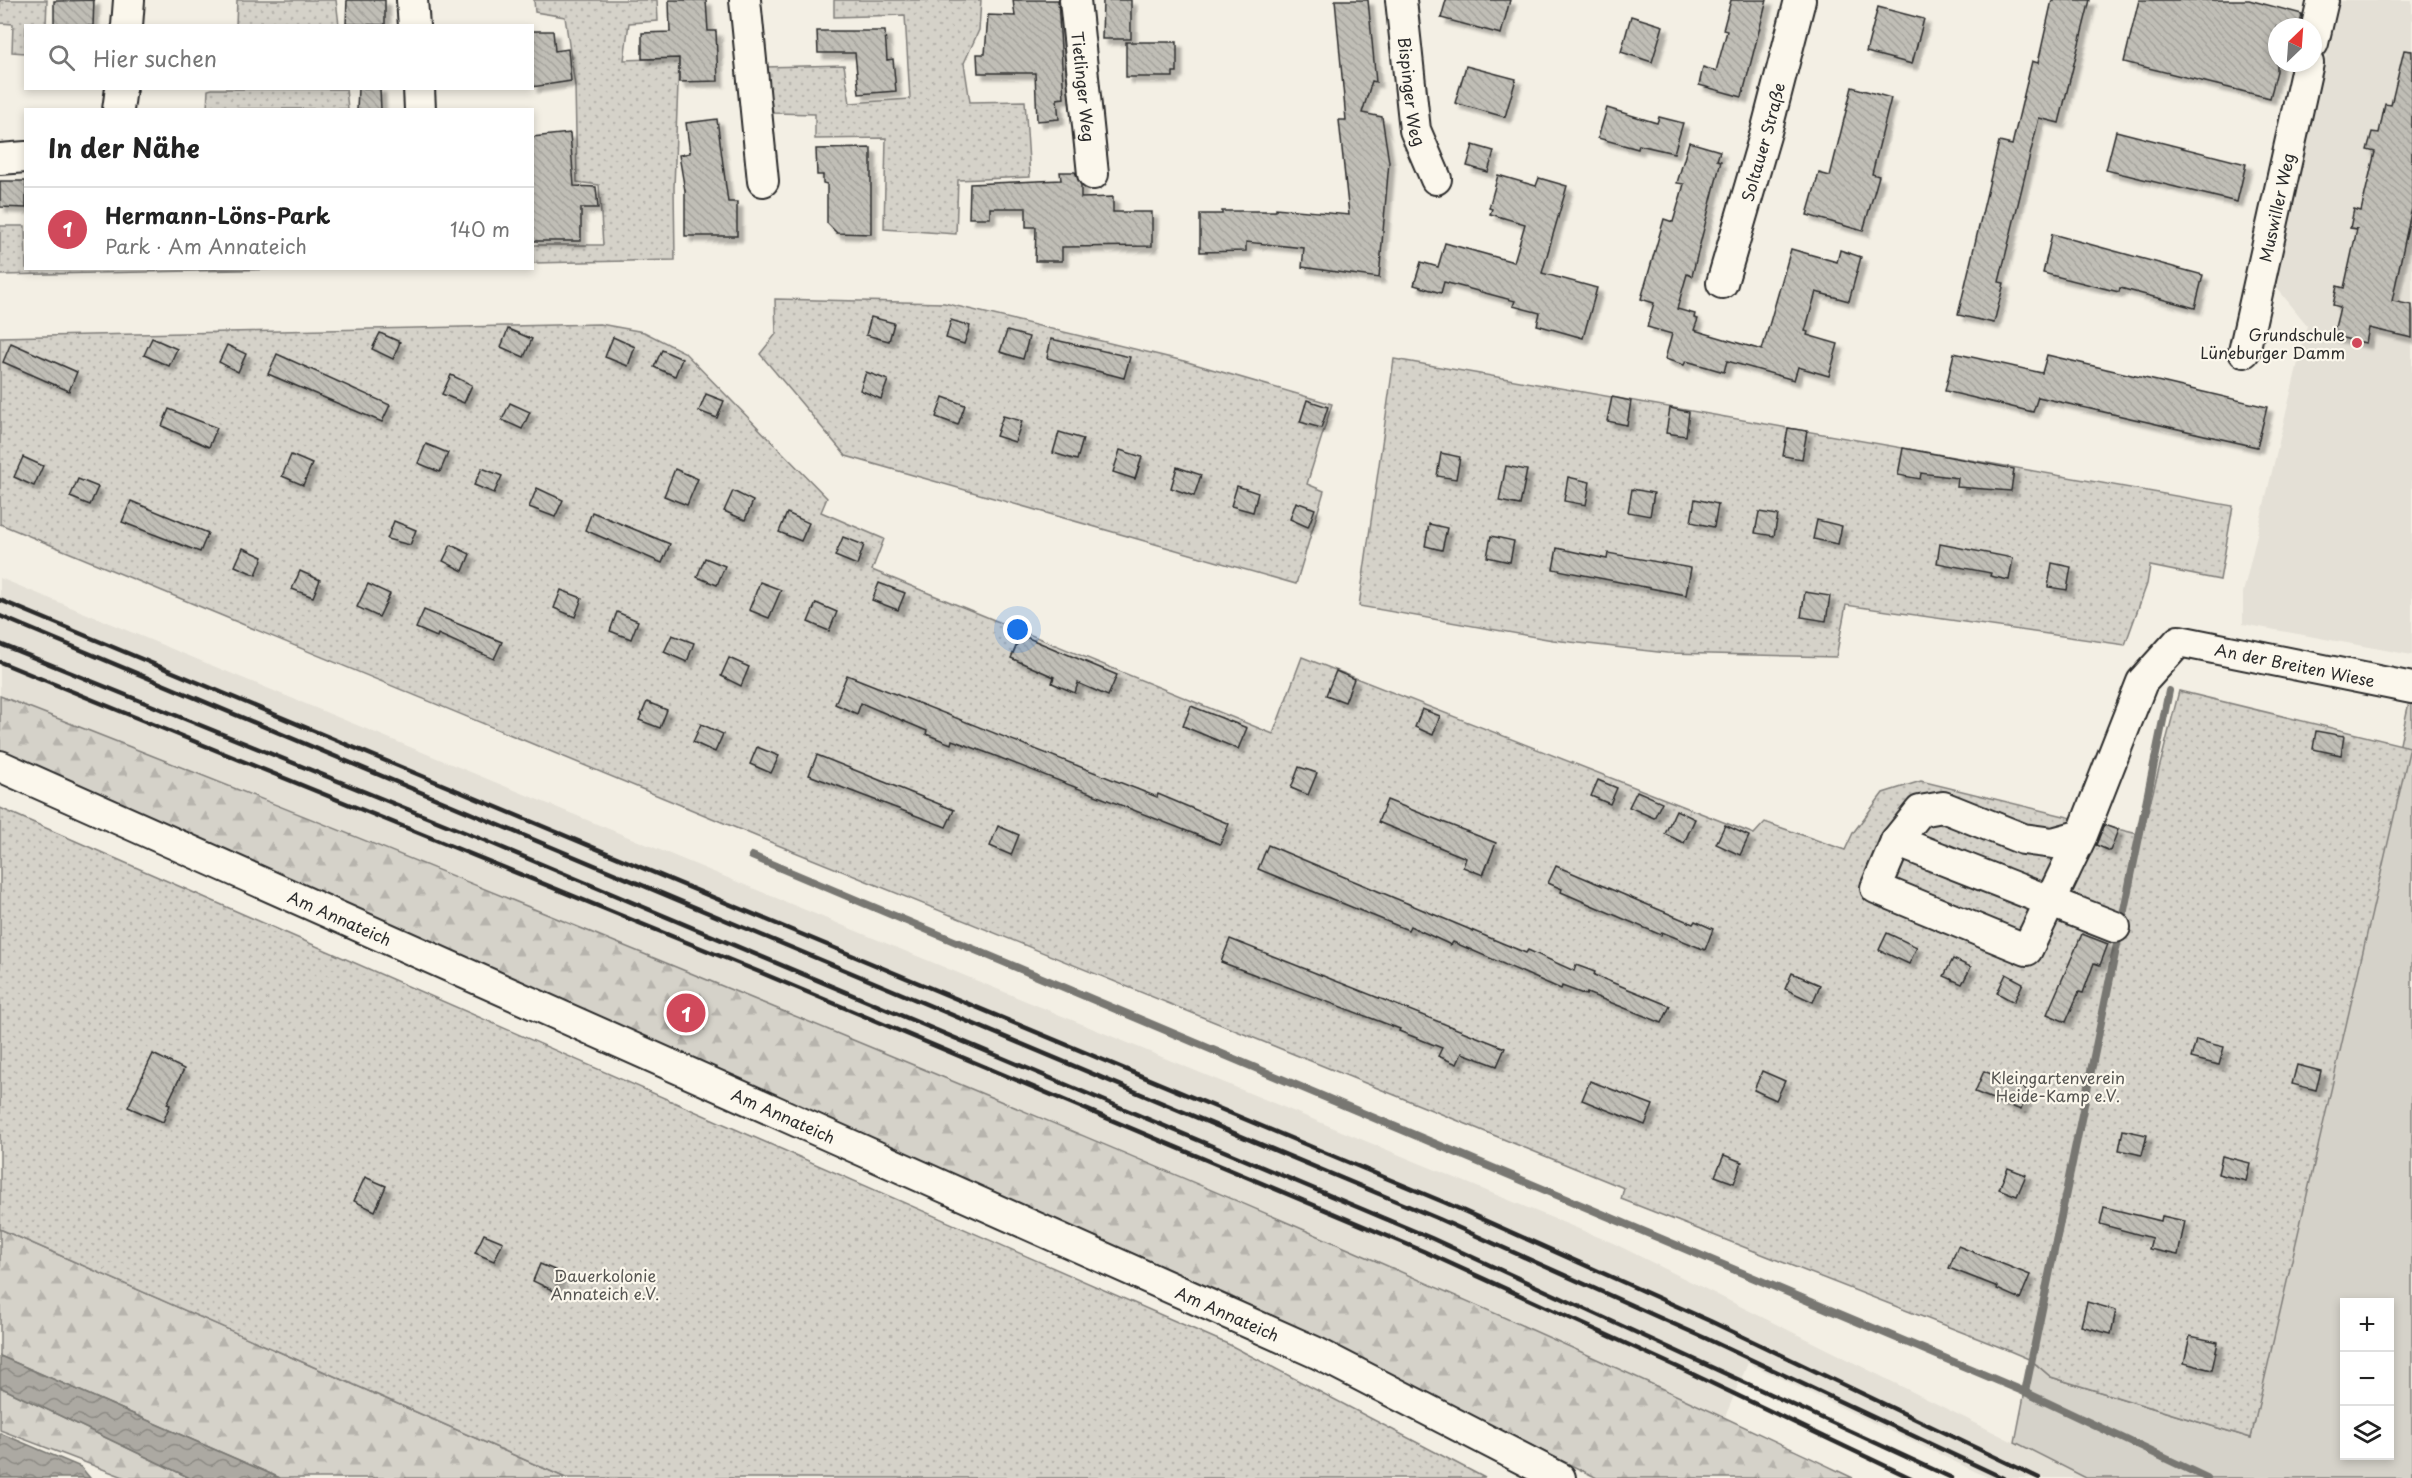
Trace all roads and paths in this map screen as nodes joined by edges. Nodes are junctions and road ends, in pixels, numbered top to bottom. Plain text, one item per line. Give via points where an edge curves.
1 (129, 0) edge
2 (412, 0) edge
3 (745, 0) edge
4 (1075, 0) edge
5 (1401, 0) edge
6 (1800, 0) edge
7 (2323, 0) edge
8 (2319, 18) edge
9 (127, 24) edge
10 (414, 24) edge
11 (2306, 72) edge
12 (121, 90) edge
13 (419, 90) edge
14 (118, 108) edge
15 (420, 108) edge
16 (24, 157) edge
17 (0, 159) edge
18 (1093, 174) dead end
19 (1436, 179) dead end
20 (763, 182) dead end
21 (1722, 283) dead end
22 (2244, 352) dead end
23 (2412, 688) edge
24 (0, 766) edge
25 (2082, 835) junction
26 (1896, 842) junction
27 (2048, 903) junction
28 (2115, 927) dead end
29 (1560, 1478) edge

1 - 9 street
2 - 10 street
3 - 20 street
4 - 18 street, Tietlinger Weg
5 - 19 street, Bispinger Weg via 1415,130
6 - 21 street, Soltauer Straße
7 - 8 street
11 - 22 street, Muswiller Weg
12 - 14 street
13 - 15 street
16 - 17 street
23 - 25 street, An der Breiten Wiese via 2179,641 2142,682
24 - 29 street, Am Annateich via 1317,1353
25 - 26 street via 2053,843 2023,839 1944,807 1920,811
25 - 27 street
26 - 27 street
26 - 27 street via 1876,888 2027,950
27 - 28 street

